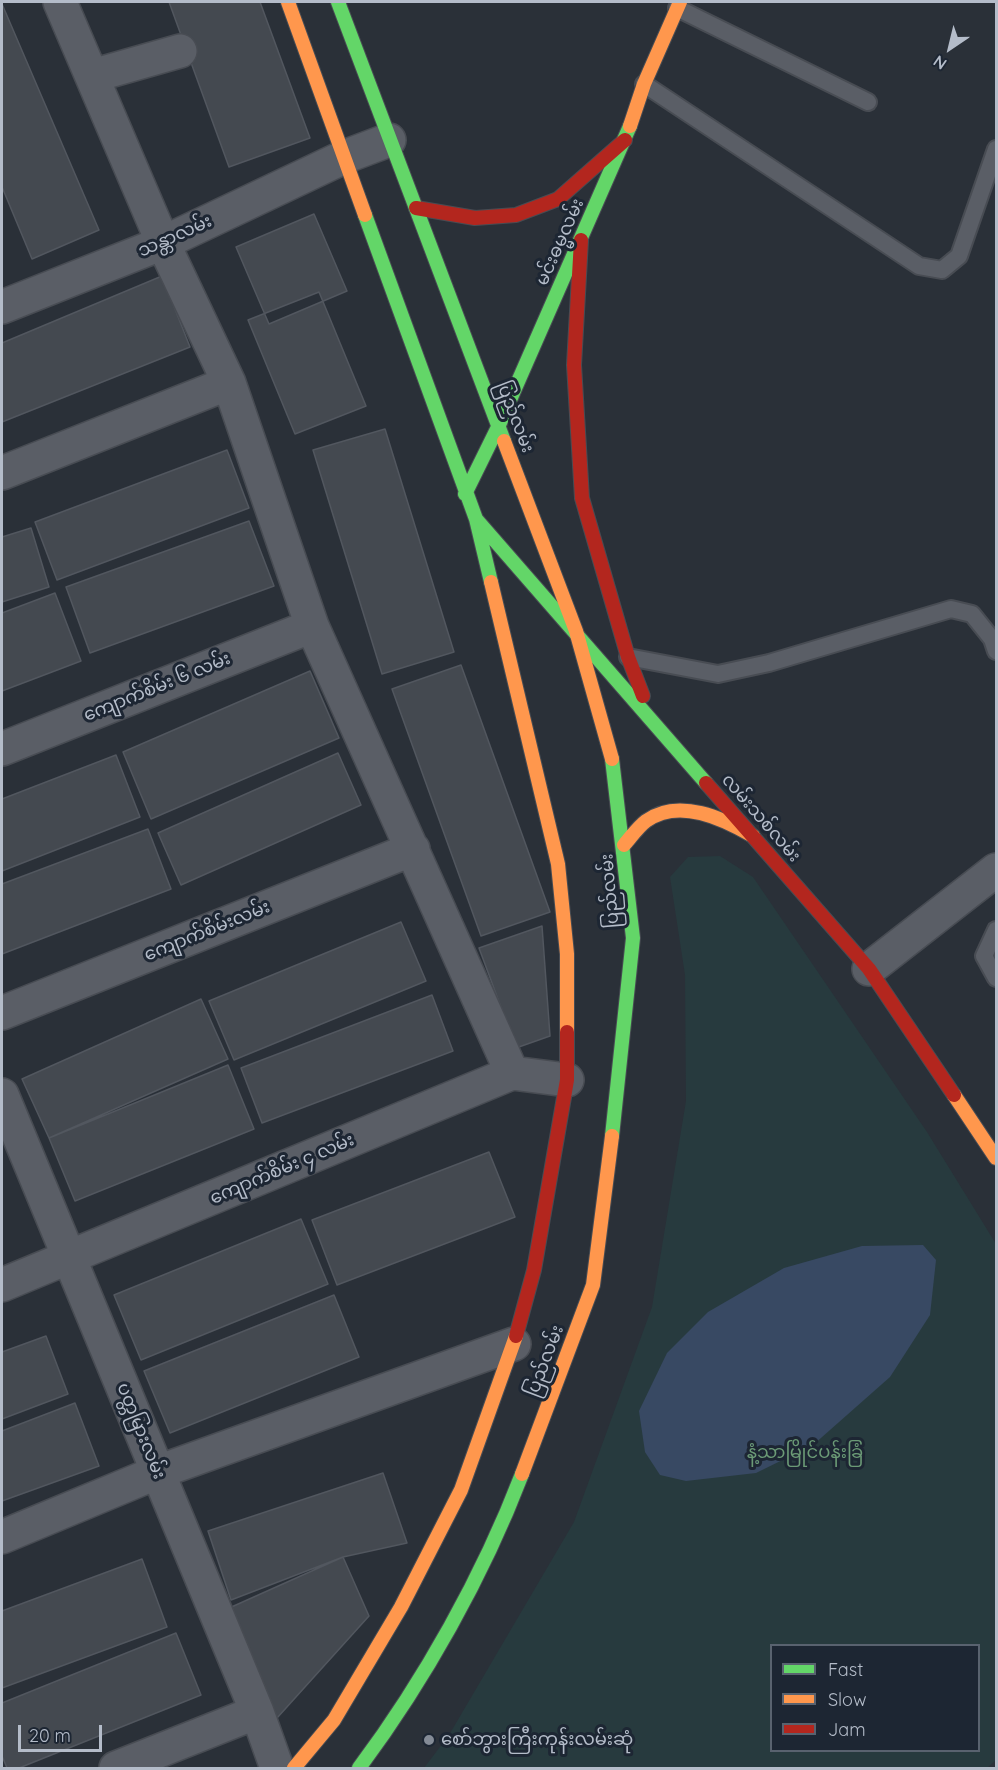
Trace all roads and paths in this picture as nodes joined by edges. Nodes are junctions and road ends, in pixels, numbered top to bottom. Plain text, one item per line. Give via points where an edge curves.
1 (60, 2) edge
2 (288, 2) edge
3 (338, 2) edge
4 (678, 5) edge
5 (180, 51) dead end
6 (92, 76) junction
7 (644, 84) junction
8 (868, 102) dead end
9 (389, 140) junction
10 (625, 140) junction
11 (996, 148) edge
12 (344, 157) junction
13 (416, 208) junction
14 (581, 240) junction
15 (163, 243) junction
16 (2, 307) edge
17 (229, 383) junction
18 (499, 425) junction
19 (2, 473) edge
20 (465, 494) junction
21 (476, 519) junction
22 (312, 626) junction
23 (576, 631) junction
24 (996, 651) edge
25 (628, 657) junction
26 (653, 720) junction
27 (2, 749) edge
28 (753, 836) junction
29 (624, 845) junction
30 (413, 849) junction
31 (996, 870) edge
32 (996, 930) edge
33 (869, 969) junction
34 (996, 978) edge
35 (2, 1013) edge
36 (512, 1073) junction
37 (567, 1080) junction
38 (2, 1095) edge
39 (996, 1158) edge
40 (69, 1258) junction
41 (2, 1285) edge
42 (514, 1344) junction
43 (158, 1472) junction
44 (2, 1537) edge
45 (257, 1712) junction
46 (116, 1768) edge
47 (277, 1768) edge
48 (294, 1768) edge
49 (359, 1768) edge

1 - 6 street
2 - 12 main road, ပြည်လမ်း
3 - 9 main road, ပြည်လမ်း
4 - 7 main road, မင်းဓမ္မလမ်း
4 - 8 lane
5 - 6 street
6 - 15 street
7 - 10 main road, မင်းဓမ္မလမ်း
7 - 11 lane via 919,266 942,270 959,256
9 - 12 street, သန္တာလမ်း
9 - 13 main road, ပြည်လမ်း
10 - 13 main road via 558,199 516,215 475,218
10 - 14 main road, မင်းဓမ္မလမ်း
12 - 15 street, သန္တာလမ်း
12 - 20 main road, ပြည်လမ်း
13 - 18 main road, ပြည်လမ်း
14 - 18 main road, မင်းဓမ္မလမ်း
14 - 25 main road via 574,365 582,498
15 - 16 street, သန္တာလမ်း
15 - 17 street
17 - 19 street
17 - 22 street
18 - 20 main road, မင်းဓမ္မလမ်း
18 - 23 main road, ပြည်လမ်း
20 - 21 main road, ပြည်လမ်း
21 - 23 main road, လမ်းသစ်လမ်း
21 - 37 main road, ပြည်လမ်း via 558,864 567,954
22 - 27 street, ကျောက်စိမ်း ၆ လမ်း
22 - 30 street
23 - 26 main road, လမ်းသစ်လမ်း
23 - 29 main road, ပြည်လမ်း via 612,760
24 - 25 lane via 992,639 972,614 951,609 780,660 718,674
25 - 26 main road
26 - 28 main road, လမ်းသစ်လမ်း
28 - 29 main road via 723,818 693,811 665,813 647,820
28 - 33 main road, လမ်းသစ်လမ်း
29 - 49 main road, ပြည်လမ်း via 633,938 593,1285 511,1502 444,1638 397,1717
30 - 35 street, ကျောက်စိမ်းလမ်း
30 - 36 street
31 - 33 street
32 - 34 lane via 984,956
33 - 39 main road, လမ်းသစ်လမ်း
36 - 37 street, ကျောက်စိမ်း ၄ လမ်း
36 - 40 street, ကျောက်စိမ်း ၄ လမ်း
37 - 42 main road, ပြည်လမ်း via 534,1270
38 - 40 street, ပတ္တမြားလမ်း
40 - 41 street, ကျောက်စိမ်း ၄ လမ်း
40 - 43 street, ပတ္တမြားလမ်း
42 - 43 street
42 - 48 main road, ပြည်လမ်း via 461,1490 401,1607 334,1720
43 - 44 street
43 - 45 street, ပတ္တမြားလမ်း
45 - 46 street
45 - 47 street, ပတ္တမြားလမ်း

